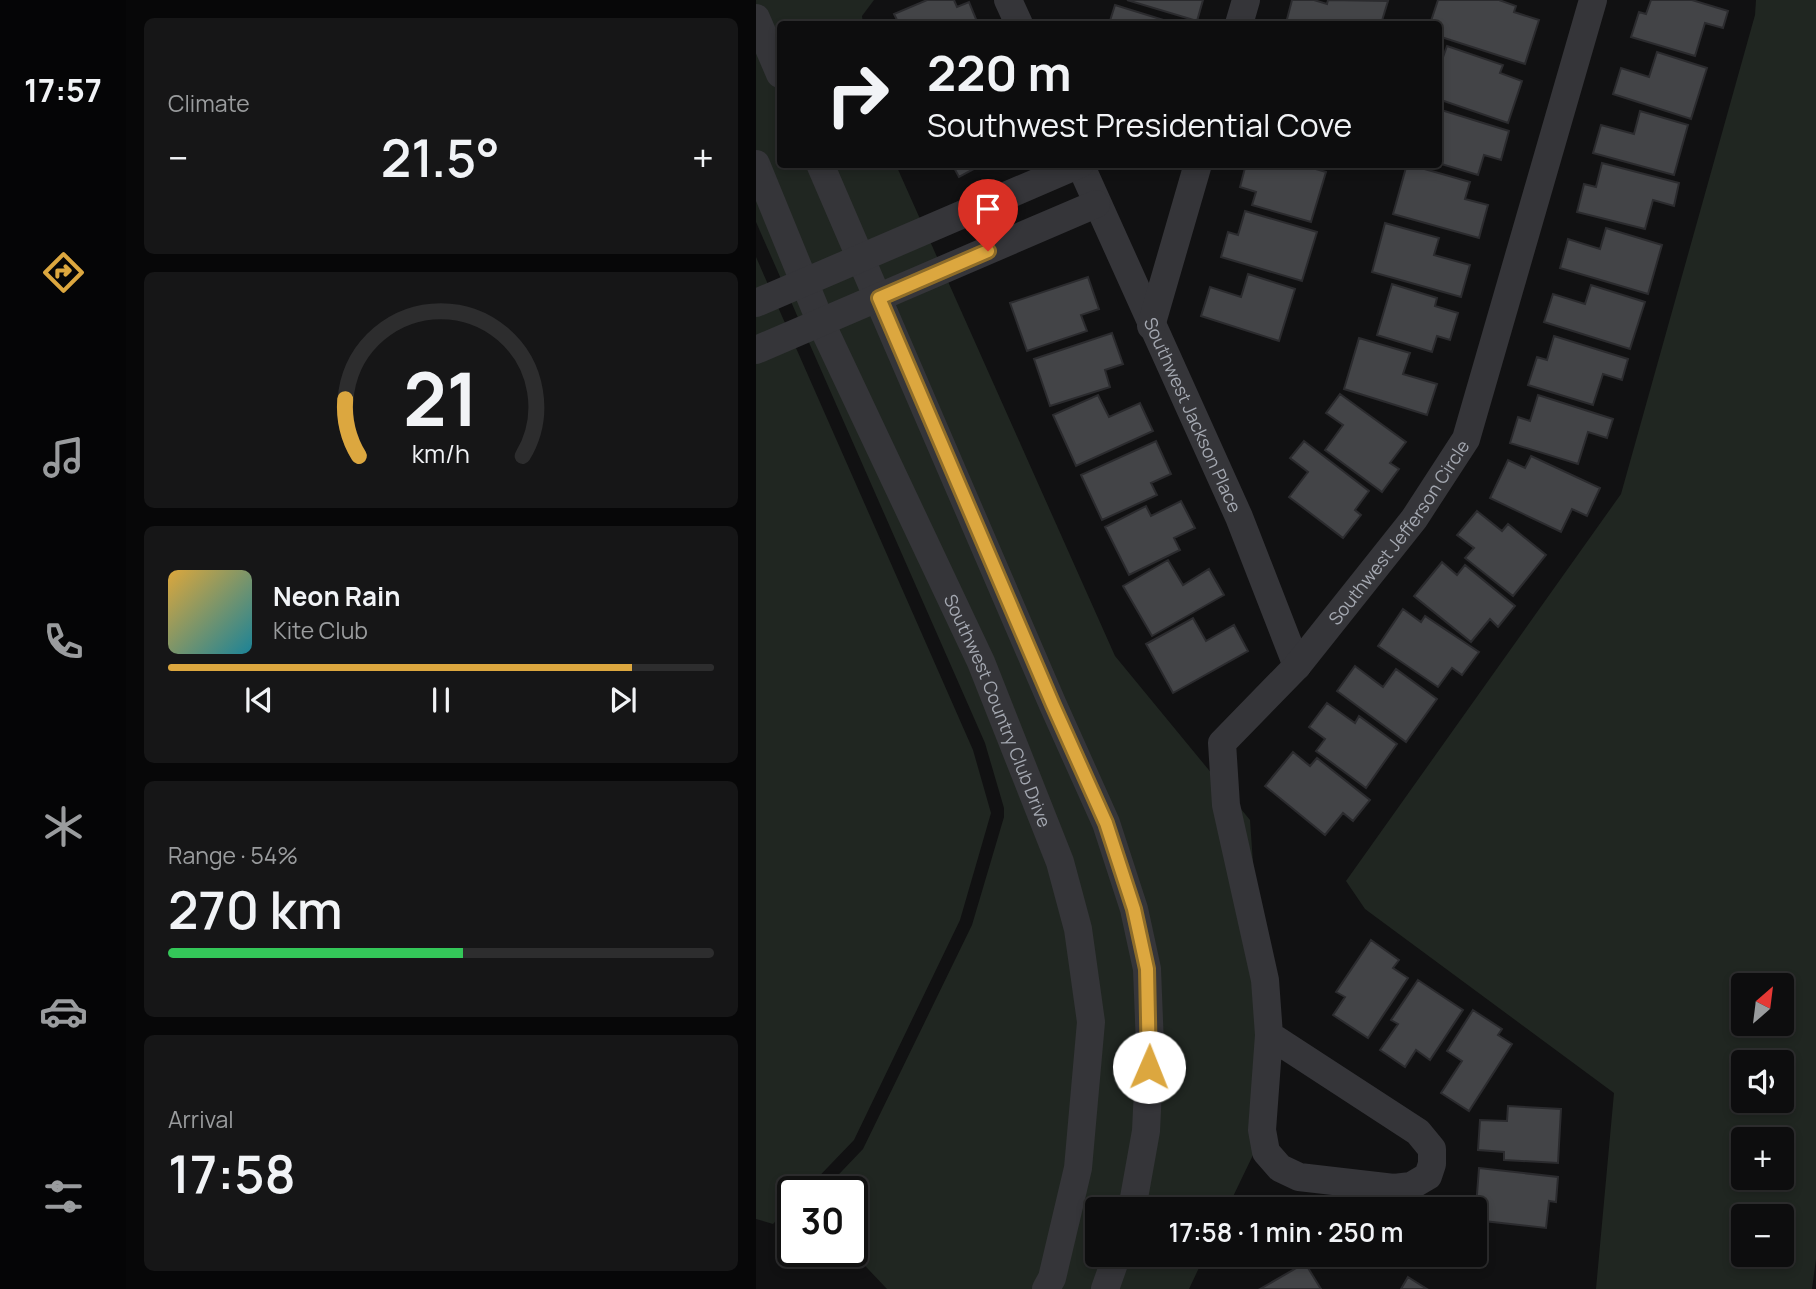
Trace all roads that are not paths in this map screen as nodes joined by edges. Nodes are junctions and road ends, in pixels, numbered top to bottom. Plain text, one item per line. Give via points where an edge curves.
1 (1008, 0) edge
2 (1246, 0) edge
3 (1593, 0) edge
4 (756, 18) edge
5 (1018, 21) edge
6 (1239, 21) edge
7 (777, 67) edge
8 (756, 163) edge
9 (822, 168) edge
10 (1071, 168) edge
11 (1082, 168) edge
12 (1197, 168) edge
13 (1096, 204) junction
14 (861, 257) junction
15 (804, 281) junction
16 (879, 298) junction
17 (756, 303) edge
18 (821, 323) junction
19 (1151, 326) junction
20 (756, 350) edge
21 (1297, 666) junction
22 (1269, 1035) junction
23 (1134, 1197) edge
24 (1113, 1267) edge
25 (1046, 1289) edge
26 (1105, 1289) edge

1 - 5 street
2 - 6 street
3 - 21 street, Southwest Jefferson Circle via 1466,439 1414,519
4 - 7 street
8 - 15 street, Southwest Country Club Drive
9 - 14 street
10 - 14 street
11 - 13 street, Southwest Jackson Place
12 - 19 street
13 - 16 street
13 - 19 street, Southwest Jackson Place
14 - 15 street
14 - 16 street
15 - 17 street
15 - 18 street, Southwest Country Club Drive
16 - 18 street
16 - 23 street via 1106,823 1134,909 1147,969 1150,1046 1146,1131
18 - 20 street
18 - 25 street, Southwest Country Club Drive via 981,662 1060,862 1078,929 1091,1022 1077,1168
19 - 21 street, Southwest Jackson Place via 1239,517
21 - 22 street, Southwest Jefferson Circle via 1222,743 1226,804 1265,980
22 - 22 street, Southwest Jefferson Circle via 1262,1130 1266,1152 1280,1168 1299,1177 1394,1188 1411,1186 1428,1176 1432,1149 1418,1132
24 - 26 street

